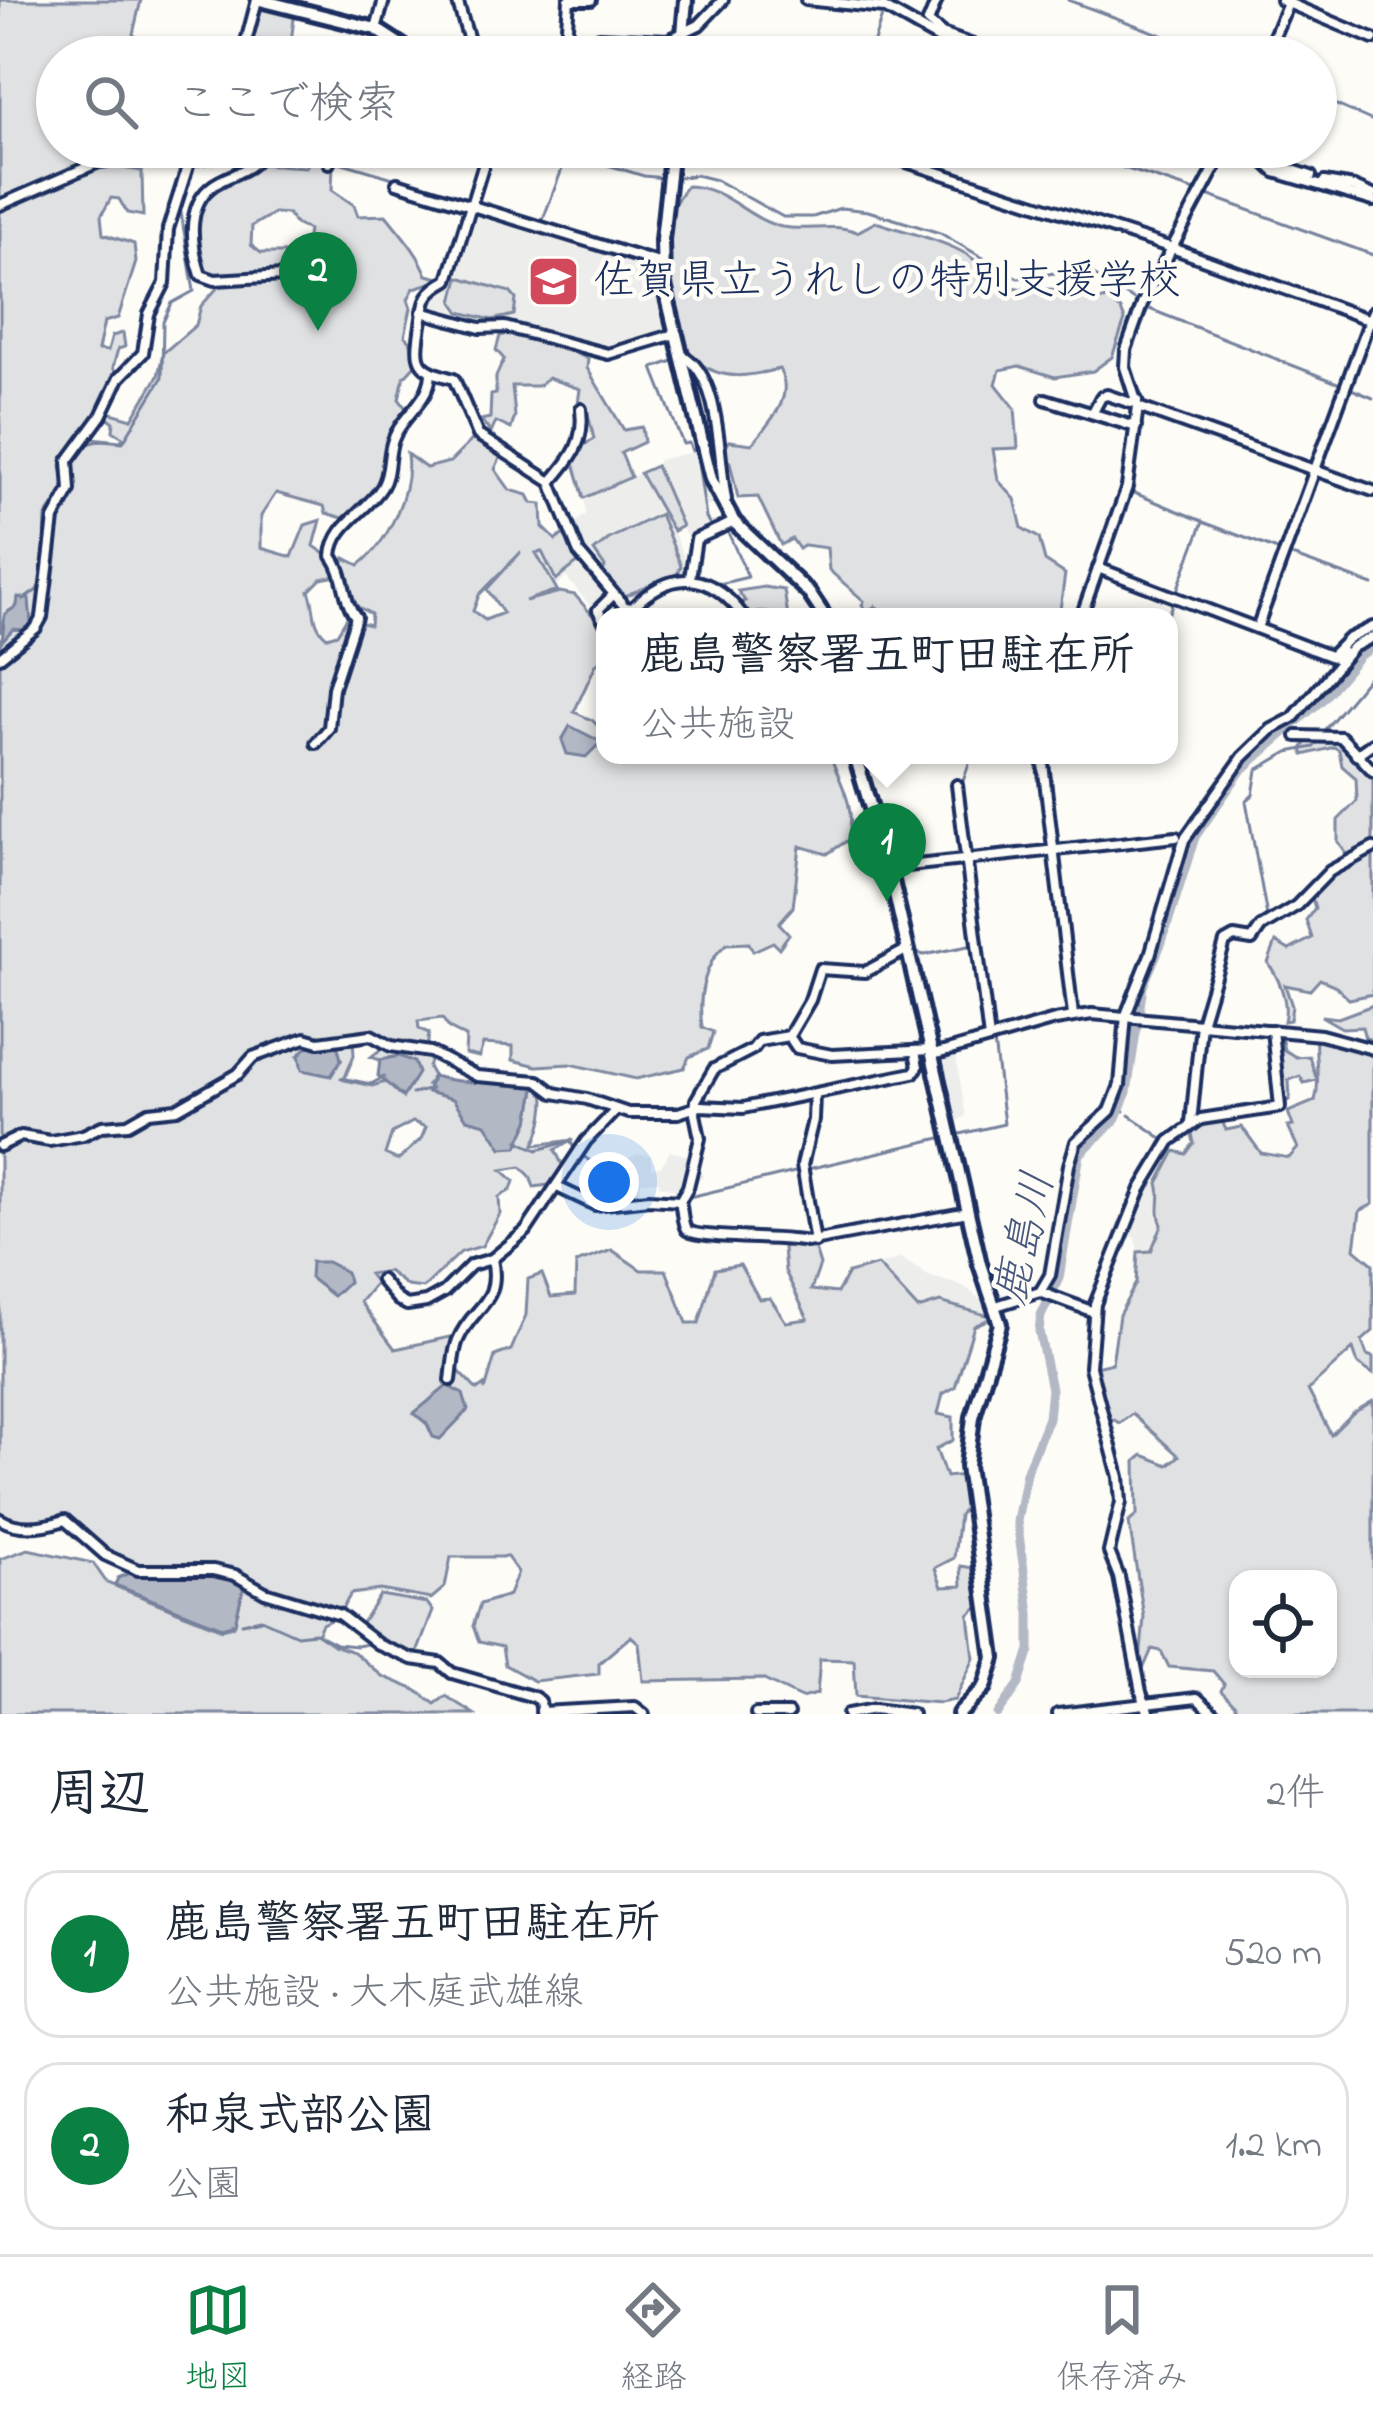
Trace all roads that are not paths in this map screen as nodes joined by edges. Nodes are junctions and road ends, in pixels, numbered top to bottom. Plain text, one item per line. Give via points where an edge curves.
1 (258, 0) edge
2 (371, 0) edge
3 (457, 0) edge
4 (591, 0) edge
5 (686, 0) edge
6 (723, 0) edge
7 (806, 0) edge
8 (937, 0) edge
9 (1286, 1) edge
10 (383, 3) edge
11 (886, 8) edge
12 (927, 26) junction
13 (376, 29) junction
14 (684, 32) junction
15 (248, 36) edge
16 (387, 36) edge
17 (468, 36) edge
18 (566, 36) edge
19 (674, 36) edge
20 (684, 36) edge
21 (938, 36) edge
22 (948, 36) edge
23 (1273, 36) edge
24 (1373, 39) edge
25 (84, 168) edge
26 (189, 168) edge
27 (247, 168) edge
28 (483, 168) edge
29 (670, 168) edge
30 (925, 168) edge
31 (1213, 168) edge
32 (1271, 168) edge
33 (397, 183) dead end
34 (1373, 198) edge
35 (472, 202) junction
36 (0, 205) edge
37 (1172, 248) junction
38 (662, 264) junction
39 (299, 275) dead end
40 (422, 312) junction
41 (1372, 317) edge
42 (676, 333) junction
43 (682, 355) junction
44 (430, 374) junction
45 (1045, 398) dead end
46 (1138, 404) junction
47 (580, 410) dead end
48 (1093, 412) junction
49 (1136, 427) junction
50 (1312, 469) junction
51 (551, 482) junction
52 (1373, 491) edge
53 (730, 518) junction
54 (1098, 568) junction
55 (690, 578) junction
56 (613, 596) junction
57 (600, 608) edge
58 (627, 608) edge
59 (629, 608) edge
60 (736, 608) edge
61 (819, 608) edge
62 (1084, 608) edge
63 (1373, 627) edge
64 (1257, 628) junction
65 (1373, 637) edge
66 (1353, 647) junction
67 (1330, 656) junction
68 (0, 657) edge
69 (1298, 736) dead end
70 (316, 743) dead end
71 (1373, 743) edge
72 (1356, 754) junction
73 (858, 764) edge
74 (1043, 764) edge
75 (1373, 771) edge
76 (957, 785) dead end
77 (1176, 837) dead end
78 (1373, 848) edge
79 (1053, 851) junction
80 (970, 860) junction
81 (890, 868) junction
82 (908, 950) junction
83 (1073, 1015) junction
84 (1126, 1015) junction
85 (1202, 1023) junction
86 (1272, 1030) junction
87 (789, 1036) junction
88 (989, 1039) junction
89 (1373, 1049) edge
90 (916, 1052) junction
91 (933, 1052) junction
92 (814, 1094) junction
93 (694, 1107) junction
94 (615, 1111) junction
95 (1191, 1123) junction
96 (0, 1146) edge
97 (557, 1187) junction
98 (680, 1201) junction
99 (968, 1212) junction
100 (815, 1242) junction
101 (492, 1259) junction
102 (381, 1280) dead end
103 (1041, 1293) junction
104 (996, 1306) junction
105 (1094, 1312) junction
106 (451, 1380) dead end
107 (0, 1520) edge
108 (1145, 1702) junction
109 (541, 1713) edge
110 (963, 1713) edge
111 (644, 1714) edge
112 (757, 1714) edge
113 (788, 1714) edge
114 (848, 1714) edge
115 (912, 1714) edge
116 (1058, 1714) edge
117 (1150, 1714) edge
118 (1214, 1714) edge

1 - 13 main road
1 - 15 street
2 - 10 street
3 - 17 street
4 - 18 street via 569,0
5 - 14 main road
6 - 14 street
7 - 11 street
8 - 12 street
9 - 23 street
9 - 24 street
10 - 13 street
11 - 12 street
12 - 21 street
12 - 22 street
13 - 16 main road
14 - 19 street
14 - 20 main road
25 - 36 street
26 - 68 street via 143,353 72,451 42,617
27 - 39 street via 200,198 192,231 201,274
28 - 35 street
29 - 38 main road
30 - 37 street
31 - 37 street
32 - 34 street
33 - 35 street
35 - 38 street
35 - 40 street via 448,280 430,289
37 - 41 street
37 - 46 street via 1124,358
38 - 42 main road
40 - 42 street via 608,354
40 - 44 street via 417,353
41 - 50 street
42 - 43 main road
43 - 53 main road via 711,479
43 - 53 street via 696,366 716,413
44 - 51 street via 454,379 484,440
44 - 70 street via 426,396 394,436 381,488 333,544 356,617 329,728
45 - 48 street
46 - 48 street via 1107,394
46 - 49 street
46 - 50 street
47 - 51 street via 579,445
48 - 49 street
49 - 54 street via 1125,500
50 - 52 street
50 - 64 street
51 - 56 street via 570,537
53 - 55 street via 696,539
53 - 61 main road
54 - 62 street
54 - 64 street
55 - 59 street via 647,592
55 - 60 street via 715,584
56 - 57 street
56 - 58 street
63 - 67 street
64 - 67 street
65 - 66 street
66 - 67 street
66 - 84 street via 1293,718 1244,758 1184,840
69 - 72 street via 1341,737
71 - 72 street
72 - 75 street
73 - 81 main road
74 - 79 street
76 - 80 street
77 - 79 street
78 - 85 street via 1330,871 1252,940 1229,938
79 - 80 street
79 - 83 street
80 - 81 street
80 - 88 street
81 - 82 main road
82 - 87 street via 866,972 820,969
82 - 91 main road
83 - 84 street
83 - 88 street
84 - 85 street
84 - 103 street via 1120,1085 1110,1111 1076,1142
85 - 86 street
85 - 95 street
86 - 89 street
86 - 95 street via 1280,1107
87 - 90 street via 797,1048 832,1055
87 - 93 street via 764,1038 714,1069
88 - 91 street
90 - 91 street
90 - 92 street via 913,1073
91 - 99 main road
92 - 93 street via 743,1108
92 - 100 street via 802,1170
93 - 94 street
93 - 98 street via 700,1138
94 - 96 street via 538,1081 477,1076 371,1035 305,1037 253,1057 177,1109 83,1136 21,1136
94 - 97 street
95 - 105 street via 1160,1153 1141,1189
97 - 98 street via 595,1205
97 - 101 street via 526,1231
98 - 100 street via 693,1234
99 - 100 street
99 - 104 main road
101 - 102 street via 471,1265 420,1304 398,1300
101 - 106 street via 495,1286 461,1333
103 - 104 street
103 - 105 street
104 - 110 main road via 998,1340 973,1417 968,1466 994,1658 986,1687
105 - 108 street via 1090,1367 1120,1477 1120,1517 1108,1552
107 - 109 street via 64,1520 105,1555 138,1570 235,1575 340,1615 379,1645 534,1697
108 - 116 street
108 - 117 street
108 - 118 street via 1197,1698
109 - 111 street
112 - 113 street
114 - 115 street

